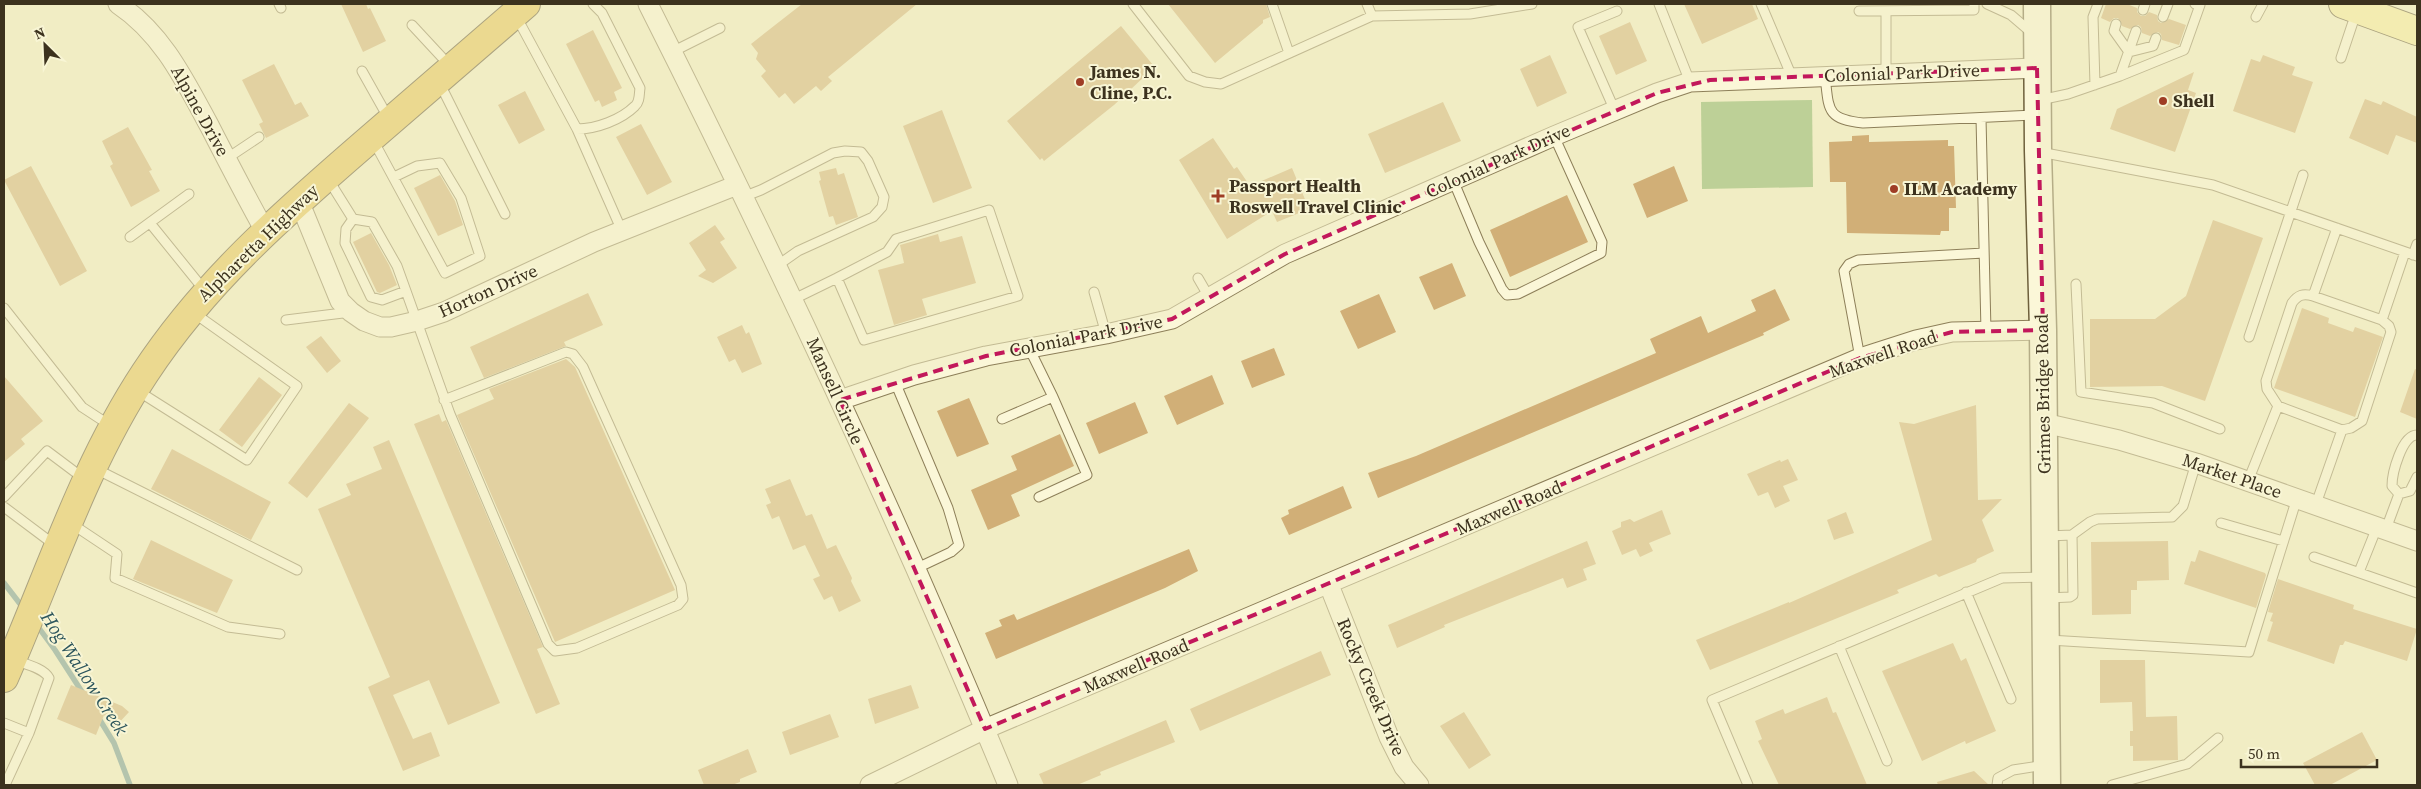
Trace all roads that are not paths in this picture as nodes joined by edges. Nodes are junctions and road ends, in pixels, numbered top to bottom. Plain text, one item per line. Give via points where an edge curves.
1 (118, 4) edge
2 (593, 4) edge
3 (648, 4) edge
4 (1133, 4) edge
5 (1272, 4) edge
6 (1367, 4) edge
7 (1532, 4) edge
8 (1658, 4) edge
9 (1761, 4) edge
10 (1974, 4) edge
11 (1986, 4) edge
12 (2037, 4) edge
13 (2098, 4) edge
14 (2168, 4) edge
15 (2195, 4) edge
16 (2263, 4) edge
17 (2350, 6) edge
18 (521, 7) edge
19 (1617, 11) dead end
20 (1859, 11) dead end
21 (1886, 11) junction
22 (1372, 16) junction
23 (2164, 17) dead end
24 (2256, 17) dead end
25 (2116, 24) dead end
26 (412, 25) dead end
27 (720, 28) dead end
28 (2136, 31) dead end
29 (2417, 31) edge
30 (2037, 38) junction
31 (2156, 38) dead end
32 (672, 52) junction
33 (2129, 52) junction
34 (1289, 53) junction
35 (2341, 58) dead end
36 (2037, 68) junction
37 (362, 71) dead end
38 (1886, 73) junction
39 (445, 74) junction
40 (1825, 76) junction
41 (2120, 76) junction
42 (1792, 77) junction
43 (1690, 82) junction
44 (2095, 85) junction
45 (2037, 108) junction
46 (1615, 111) junction
47 (1982, 118) junction
48 (577, 128) junction
49 (381, 130) junction
50 (1554, 136) junction
51 (259, 137) dead end
52 (2038, 151) junction
53 (226, 159) junction
54 (2303, 175) dead end
55 (327, 176) junction
56 (394, 178) junction
57 (1453, 180) junction
58 (740, 191) junction
59 (189, 194) dead end
60 (299, 201) junction
61 (2290, 212) junction
62 (505, 214) dead end
63 (353, 219) junction
64 (150, 223) junction
65 (2337, 228) junction
66 (622, 230) junction
67 (265, 231) junction
68 (130, 237) dead end
69 (2417, 244) edge
70 (1984, 253) junction
71 (2412, 255) edge
72 (778, 265) junction
73 (837, 278) junction
74 (1198, 278) dead end
75 (2076, 284) dead end
76 (406, 291) junction
77 (1094, 292) dead end
78 (2313, 296) junction
79 (1209, 297) junction
80 (794, 300) junction
81 (198, 302) junction
82 (4, 308) edge
83 (351, 312) junction
84 (286, 320) dead end
85 (2382, 320) junction
86 (417, 321) junction
87 (2043, 330) junction
88 (1986, 331) junction
89 (1106, 334) junction
90 (2249, 337) dead end
91 (1029, 347) junction
92 (1860, 358) junction
93 (895, 382) junction
94 (135, 389) junction
95 (1053, 396) junction
96 (444, 400) junction
97 (840, 400) junction
98 (2278, 406) junction
99 (1002, 419) dead end
100 (2044, 423) junction
101 (114, 428) junction
102 (2220, 429) dead end
103 (2342, 430) junction
104 (2417, 435) edge
105 (2196, 463) junction
106 (90, 474) junction
107 (2417, 477) edge
108 (2248, 481) junction
109 (2399, 494) junction
110 (4, 497) edge
111 (1039, 497) dead end
112 (2296, 498) junction
113 (2316, 504) junction
114 (4, 507) edge
115 (70, 522) junction
116 (2221, 523) dead end
117 (2381, 528) junction
118 (2072, 535) junction
119 (2045, 536) junction
120 (2284, 541) junction
121 (2417, 541) edge
122 (59, 548) junction
123 (2314, 557) dead end
124 (915, 569) junction
125 (297, 570) dead end
126 (2359, 572) junction
127 (1329, 585) junction
128 (2045, 588) junction
129 (1966, 592) junction
130 (2417, 593) edge
131 (280, 634) dead end
132 (2045, 640) junction
133 (1838, 646) junction
134 (8, 668) edge
135 (2011, 700) dead end
136 (4, 723) edge
137 (985, 729) junction
138 (29, 733) junction
139 (2218, 738) dead end
140 (1887, 760) dead end
141 (2047, 775) edge
142 (5, 785) edge
143 (870, 785) edge
144 (1008, 785) edge
145 (1419, 785) edge
146 (1748, 785) edge
147 (1997, 785) edge
148 (2112, 785) edge

1 - 53 street, Alpine Drive via 156,37 176,65
2 - 48 lane via 602,14 640,88 639,98 636,106 607,123 592,129
3 - 32 street, Mansell Circle
4 - 34 lane via 1189,76 1206,82 1221,84
5 - 34 lane
6 - 22 lane
7 - 22 lane via 1470,14
8 - 43 lane
9 - 42 lane
10 - 21 lane via 1974,10
11 - 30 lane via 2011,15
12 - 30 street, Grimes Bridge Road
13 - 44 lane via 2093,17
14 - 23 lane
15 - 41 lane via 2200,5 2184,50
16 - 24 lane
17 - 29 main road
17 - 35 lane
18 - 39 highway, Alpharetta Highway
18 - 48 lane
19 - 46 lane via 1578,28
20 - 21 lane
21 - 38 lane
22 - 34 lane
25 - 33 lane via 2114,31
26 - 39 lane
27 - 32 lane
28 - 33 lane
30 - 36 street, Grimes Bridge Road
31 - 33 lane via 2153,46
32 - 58 street, Mansell Circle
33 - 41 lane
36 - 38 street, Colonial Park Drive
36 - 45 street, Grimes Bridge Road
37 - 49 lane
38 - 40 street, Colonial Park Drive
39 - 49 highway, Alpharetta Highway
39 - 62 lane
40 - 42 street, Colonial Park Drive
40 - 47 lane via 1828,99 1836,118 1863,123
41 - 44 lane
42 - 43 street, Colonial Park Drive
43 - 46 street, Colonial Park Drive
44 - 45 lane
45 - 47 lane
45 - 52 street, Grimes Bridge Road
46 - 50 street, Colonial Park Drive
47 - 70 lane
48 - 66 lane
49 - 55 highway, Alpharetta Highway
49 - 56 lane
50 - 57 street, Colonial Park Drive
50 - 57 lane via 1602,242 1601,253 1518,294 1507,295 1502,289
51 - 53 lane
52 - 61 lane via 2213,185
52 - 87 street, Grimes Bridge Road
53 - 67 street, Alpine Drive
54 - 61 lane
55 - 60 highway, Alpharetta Highway
55 - 63 lane
56 - 56 lane via 445,273 480,256 461,198 440,163 417,166
57 - 79 street, Colonial Park Drive via 1285,254
58 - 66 street, Horton Drive
58 - 72 street, Mansell Circle
58 - 72 lane via 761,190 833,153 861,152 868,161 884,198 879,212 856,226 798,251
59 - 64 lane
60 - 67 highway, Alpharetta Highway
60 - 83 street, Horton Drive via 340,301
61 - 65 lane
61 - 90 lane
63 - 76 lane via 372,222 397,266
63 - 76 lane via 346,229 345,243 371,297 382,300
64 - 68 lane
64 - 81 lane
65 - 71 lane
65 - 78 lane
66 - 86 street, Horton Drive via 444,312
67 - 81 highway, Alpharetta Highway
69 - 71 lane
70 - 88 lane
70 - 92 lane via 1858,260 1849,264 1844,271
71 - 85 lane
72 - 80 street, Mansell Circle
73 - 73 lane via 864,340 1018,296 989,210 896,239 887,252
73 - 80 lane
74 - 79 lane
75 - 102 lane via 2081,392 2153,403
76 - 86 lane
77 - 89 lane
78 - 85 lane
78 - 98 lane via 2305,294 2292,302 2266,381 2267,389
79 - 89 street, Colonial Park Drive via 1172,319
80 - 97 street, Mansell Circle
81 - 94 highway, Alpharetta Highway
81 - 94 lane via 297,386 247,460
82 - 101 lane via 82,406
83 - 84 lane
83 - 86 street, Horton Drive via 380,327
85 - 103 lane via 2391,332 2362,421
86 - 96 lane
87 - 88 street, Maxwell Road
87 - 100 street, Grimes Bridge Road
88 - 92 street, Maxwell Road via 1952,332
89 - 91 street, Colonial Park Drive
91 - 93 street, Colonial Park Drive
91 - 95 lane
92 - 127 street, Maxwell Road
93 - 97 street, Colonial Park Drive
93 - 124 lane via 948,508 960,545
94 - 101 highway, Alpharetta Highway
95 - 99 lane
95 - 111 lane via 1087,475
96 - 96 lane via 548,644 555,651 577,648 678,605 683,599 681,585 583,367 573,354 566,352
97 - 124 street, Mansell Circle
98 - 103 lane
98 - 108 lane
100 - 105 street, Market Place via 2119,440
100 - 119 street, Grimes Bridge Road
101 - 106 highway, Alpharetta Highway
103 - 113 lane
104 - 109 lane via 2408,438 2404,444 2394,472 2392,486
105 - 108 street, Market Place
105 - 118 lane via 2182,506 2172,517 2097,519
106 - 110 lane via 47,451
106 - 115 highway, Alpharetta Highway
106 - 125 lane
107 - 109 lane via 2410,491
108 - 112 street, Market Place
109 - 117 lane
112 - 113 street, Market Place
112 - 120 lane
113 - 117 street, Market Place
114 - 122 lane
115 - 122 highway, Alpharetta Highway
115 - 131 lane via 117,554 115,578 228,627
116 - 120 lane
117 - 121 street, Market Place
117 - 126 lane
118 - 119 lane
118 - 128 lane via 2073,595 2070,597
119 - 128 street, Grimes Bridge Road
120 - 132 lane via 2249,652
122 - 134 highway, Alpharetta Highway
123 - 126 lane
124 - 137 street, Mansell Circle
126 - 130 lane
127 - 137 street, Maxwell Road
127 - 145 street, Rocky Creek Drive via 1389,737 1404,766
128 - 129 lane via 2002,578
128 - 132 street, Grimes Bridge Road
129 - 133 lane
129 - 135 lane
132 - 141 street, Grimes Bridge Road
133 - 140 lane
133 - 146 lane via 1712,700
134 - 138 lane via 40,670 49,678
136 - 138 lane
137 - 143 street, Maxwell Road
137 - 144 street, Mansell Circle
138 - 142 lane
139 - 148 lane via 2187,764
141 - 147 lane via 2013,770 1998,778

